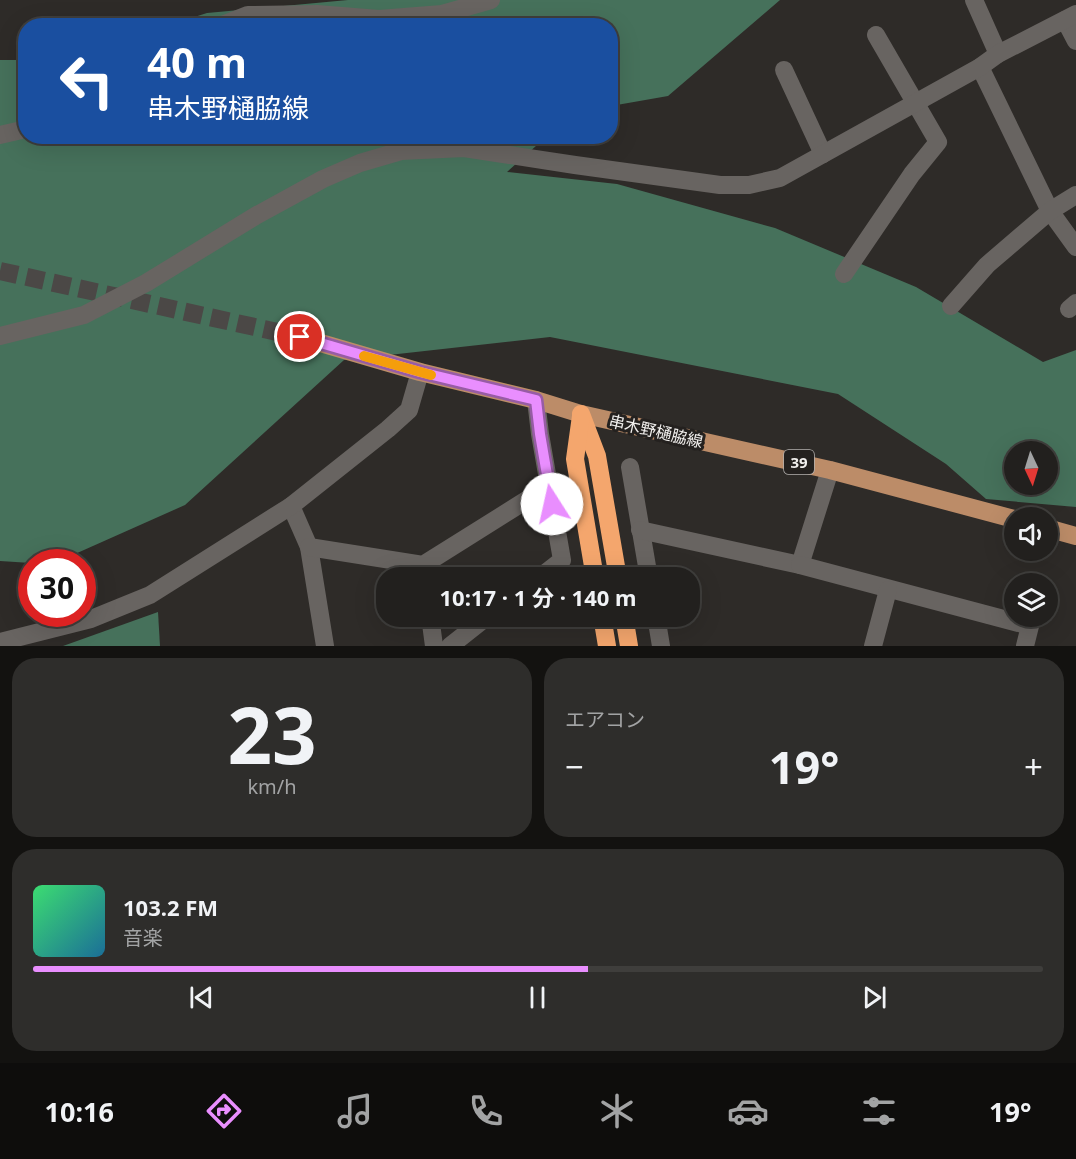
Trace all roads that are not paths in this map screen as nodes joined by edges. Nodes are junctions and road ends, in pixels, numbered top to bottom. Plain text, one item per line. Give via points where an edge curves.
1 (491, 0) edge
2 (974, 0) edge
3 (308, 7) edge
4 (1071, 17) edge
5 (240, 18) edge
6 (374, 18) edge
7 (392, 18) edge
8 (876, 34) dead end
9 (1076, 40) edge
10 (998, 54) junction
11 (980, 67) junction
12 (784, 70) dead end
13 (915, 103) junction
14 (18, 131) edge
15 (0, 135) edge
16 (823, 154) junction
17 (1076, 195) edge
18 (1050, 211) junction
19 (1076, 247) edge
20 (844, 274) dead end
21 (951, 306) dead end
22 (0, 336) edge
23 (300, 337) tunnel mouth
24 (420, 372) junction
25 (536, 400) junction
26 (581, 414) junction
27 (630, 467) dead end
28 (830, 470) junction
29 (549, 486) junction
30 (291, 506) junction
31 (1004, 516) edge
32 (640, 530) junction
33 (1058, 531) edge
34 (1076, 536) edge
35 (309, 547) junction
36 (800, 565) junction
37 (405, 567) edge
38 (430, 567) edge
39 (553, 567) edge
40 (593, 567) edge
41 (616, 567) edge
42 (647, 567) edge
43 (888, 590) junction
44 (431, 627) edge
45 (475, 627) edge
46 (604, 627) edge
47 (626, 627) edge
48 (658, 627) edge
49 (5, 643) edge
50 (325, 646) edge
51 (434, 646) edge
52 (450, 646) edge
53 (607, 646) edge
54 (629, 646) edge
55 (661, 646) edge
56 (873, 646) edge
57 (1024, 646) edge

1 - 7 street via 442,14
2 - 10 street
3 - 5 street
3 - 6 street
4 - 9 street
4 - 10 street
8 - 13 street
10 - 11 street
11 - 13 street
11 - 18 street
12 - 16 street
13 - 16 street
13 - 20 street via 938,142
14 - 15 street
16 - 22 street via 780,178 748,185 720,185 464,148 401,151 323,178 146,283 84,315
17 - 18 street
18 - 19 street
18 - 21 street via 987,265
23 - 24 main road, 串木野樋脇線 / 39
24 - 25 main road, 串木野樋脇線 / 39
24 - 30 street via 409,410
25 - 26 main road, 串木野樋脇線 / 39
25 - 29 street
26 - 28 main road, 串木野樋脇線 / 39
26 - 40 highway via 575,459
26 - 41 highway via 597,456
27 - 32 street
28 - 31 main road, 串木野樋脇線 / 39
28 - 36 street
29 - 38 street
29 - 39 street via 562,560
30 - 35 street
30 - 49 street via 150,595 91,619
32 - 36 street
32 - 42 street
33 - 34 main road
35 - 37 street
35 - 50 street
36 - 43 street
43 - 56 street
43 - 57 street via 1030,626
44 - 51 street
45 - 52 street
46 - 53 highway
47 - 54 highway
48 - 55 street

